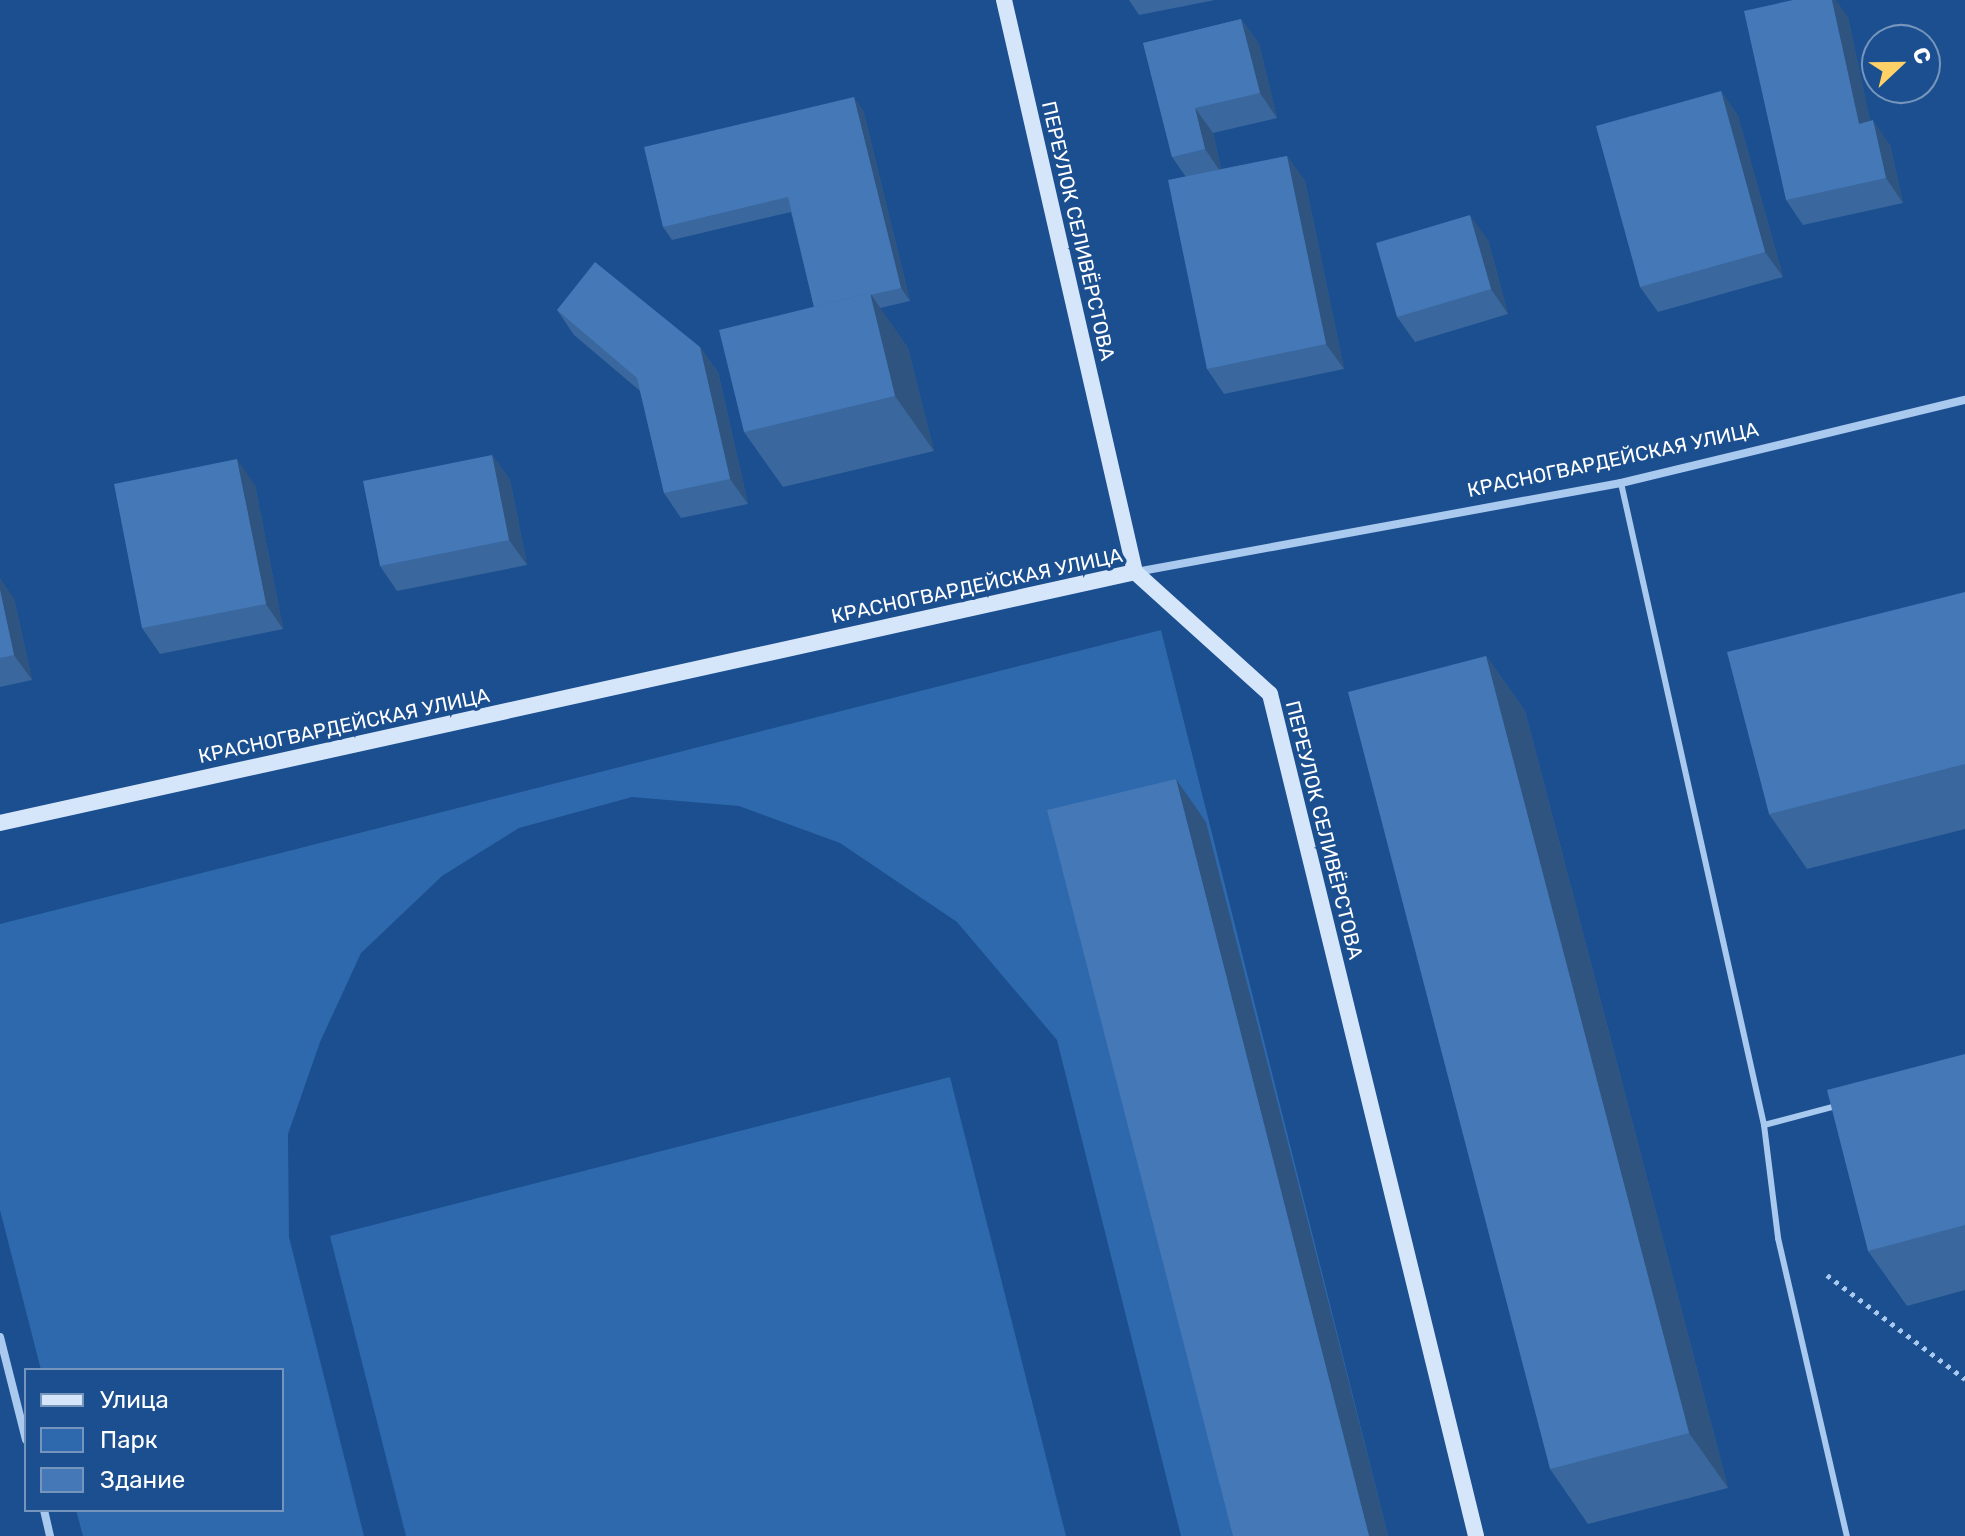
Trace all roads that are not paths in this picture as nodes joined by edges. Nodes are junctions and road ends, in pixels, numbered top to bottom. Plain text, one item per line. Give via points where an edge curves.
1 (1004, 0) edge
2 (1965, 400) edge
3 (1621, 483) junction
4 (1135, 572) junction
5 (0, 823) edge
6 (1850, 1102) edge
7 (1764, 1125) junction
8 (0, 1337) edge
9 (24, 1432) edge
10 (44, 1512) edge
11 (50, 1536) edge
12 (1476, 1536) edge
13 (1847, 1536) edge

1 - 4 street, ПЕРЕУЛОК СЕЛИВЁРСТОВА
2 - 3 street, КРАСНОГВАРДЕЙСКАЯ УЛИЦА
3 - 4 street, КРАСНОГВАРДЕЙСКАЯ УЛИЦА
3 - 7 lane
4 - 5 street, КРАСНОГВАРДЕЙСКАЯ УЛИЦА
4 - 12 street, ПЕРЕУЛОК СЕЛИВЁРСТОВА via 1270,694
6 - 7 lane
7 - 13 lane via 1778,1238
8 - 9 street
10 - 11 street

